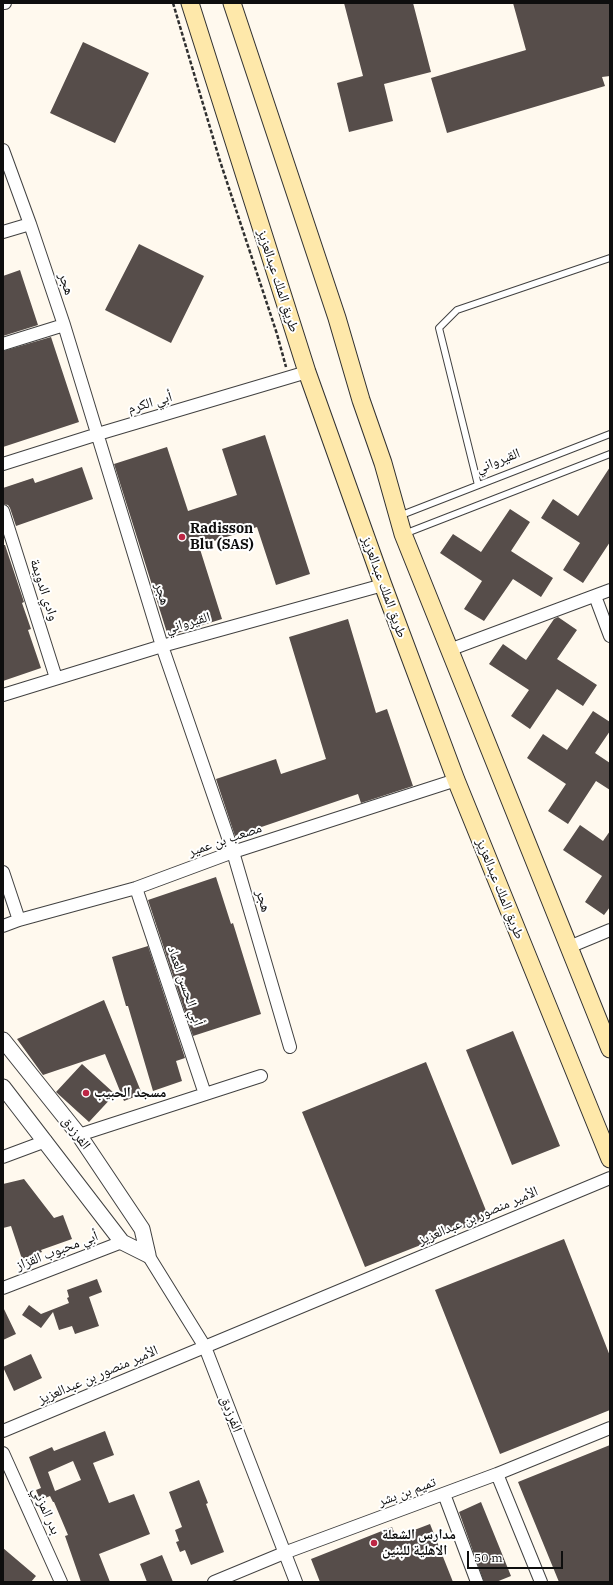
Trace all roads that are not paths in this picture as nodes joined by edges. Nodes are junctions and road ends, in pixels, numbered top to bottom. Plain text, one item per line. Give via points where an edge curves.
1 (190, 3) edge
2 (232, 3) edge
3 (3, 150) edge
4 (30, 224) junction
5 (3, 232) edge
6 (610, 258) edge
7 (64, 325) junction
8 (3, 344) edge
9 (307, 372) junction
10 (98, 434) junction
11 (610, 434) edge
12 (610, 454) edge
13 (3, 464) edge
14 (478, 485) junction
15 (3, 511) edge
16 (398, 517) junction
17 (403, 534) junction
18 (382, 585) junction
19 (610, 590) edge
20 (595, 596) junction
21 (610, 636) edge
22 (162, 646) junction
23 (449, 650) junction
24 (56, 678) junction
25 (3, 695) edge
26 (456, 780) junction
27 (233, 852) junction
28 (3, 872) edge
29 (136, 888) junction
30 (19, 920) junction
31 (3, 926) edge
32 (610, 930) edge
33 (569, 946) junction
34 (3, 1040) edge
35 (290, 1047) dead end
36 (610, 1049) edge
37 (261, 1076) dead end
38 (3, 1086) edge
39 (205, 1094) junction
40 (79, 1135) junction
41 (46, 1141) junction
42 (3, 1157) edge
43 (610, 1159) edge
44 (610, 1178) edge
45 (122, 1242) junction
46 (148, 1255) junction
47 (3, 1288) edge
48 (205, 1347) junction
49 (610, 1428) edge
50 (3, 1431) edge
51 (3, 1453) edge
52 (497, 1474) junction
53 (444, 1494) junction
54 (284, 1553) junction
55 (61, 1582) edge
56 (214, 1582) edge
57 (296, 1582) edge
58 (477, 1582) edge
59 (541, 1582) edge

1 - 9 main road, طريق الملك عبدالعزيز
2 - 16 main road via 337,318 361,400 384,462
3 - 4 street, هجر
4 - 5 street
4 - 7 street, هجر
6 - 14 lane via 457,310 439,328
7 - 8 street
7 - 10 street, هجر
9 - 10 street, أبي الكرم
9 - 18 main road, طريق الملك عبدالعزيز
10 - 13 street, أبي الكرم
10 - 22 street, هجر
11 - 14 lane, القيرواني
12 - 17 lane
14 - 16 lane, القيرواني
15 - 24 street, وادي الدويمة
16 - 17 main road
17 - 23 main road
18 - 22 street, القيرواني
18 - 26 main road, طريق الملك عبدالعزيز
19 - 20 street
20 - 21 street
20 - 23 street
22 - 24 street, القيرواني
22 - 27 street, هجر
23 - 33 main road
24 - 25 street, القيرواني
26 - 27 street, مصعب بن عمير
26 - 43 main road, طريق الملك عبدالعزيز
27 - 29 street, مصعب بن عمير
27 - 35 street, هجر
28 - 30 street
29 - 30 street, مصعب بن عمير
29 - 39 street, أبي الحسن العماد
30 - 31 street, مصعب بن عمير
32 - 33 street
33 - 36 main road
34 - 40 street, الفرزدق
37 - 39 street
38 - 41 street, الفرزدق
39 - 40 street
40 - 46 street, الفرزدق via 142,1228
41 - 42 street
41 - 45 street, الفرزدق
44 - 48 street, الأمير منصور بن عبدالعزيز
45 - 46 street, الفرزدق
45 - 47 street, أبي محبوب القزاز
46 - 48 street, الفرزدق
48 - 50 street, الأمير منصور بن عبدالعزيز
48 - 54 street, الفرزدق
49 - 52 street, تميم بن بشر
51 - 55 street, بدر المزني
52 - 53 street, تميم بن بشر
52 - 59 street
53 - 54 street, تميم بن بشر
53 - 58 street
54 - 56 street, تميم بن بشر
54 - 57 street, الفرزدق

